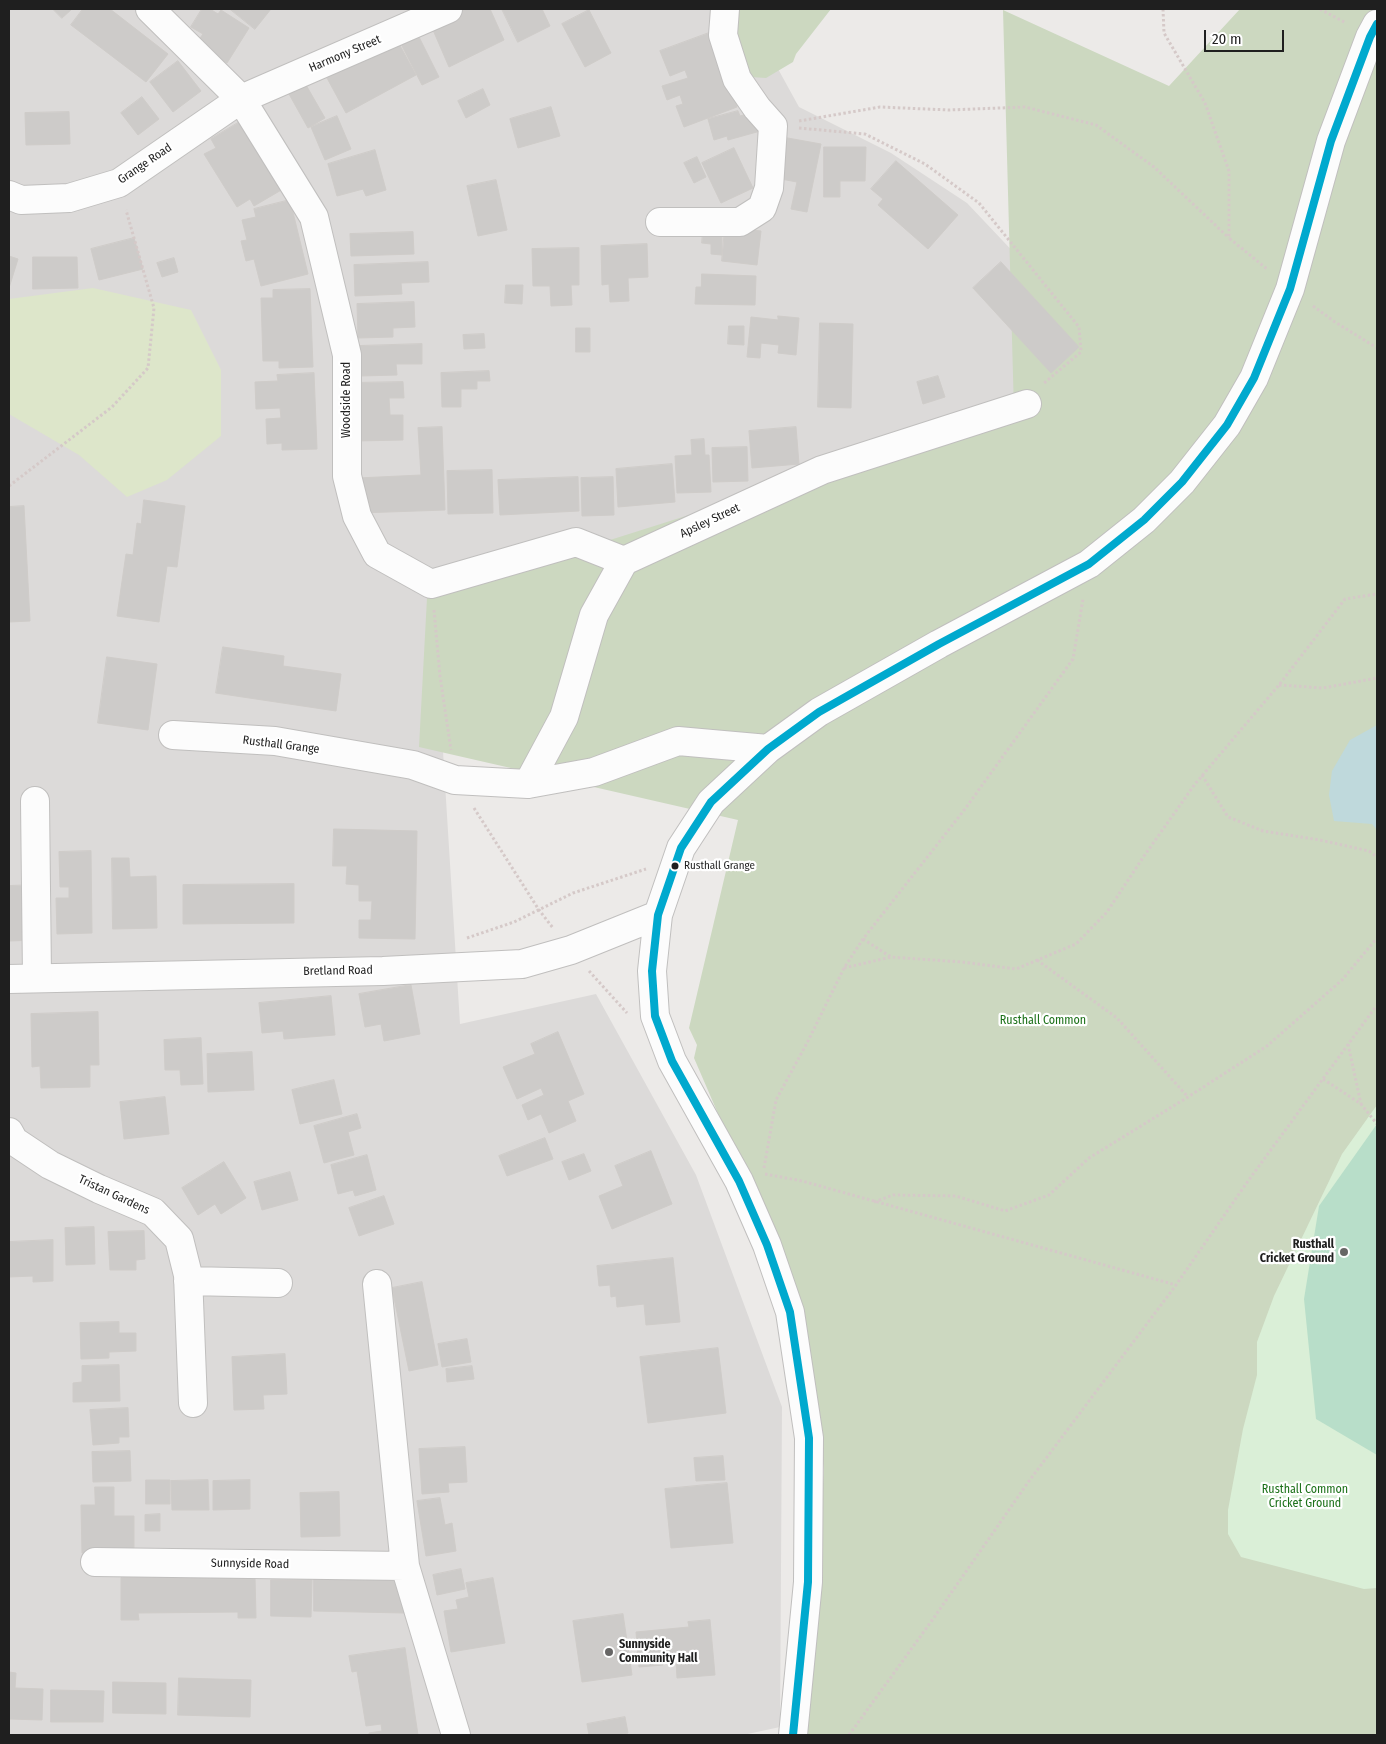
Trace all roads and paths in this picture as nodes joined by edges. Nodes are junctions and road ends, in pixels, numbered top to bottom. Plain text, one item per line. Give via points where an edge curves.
1 (150, 9) edge
2 (448, 9) edge
3 (725, 9) edge
4 (1163, 9) edge
5 (1377, 24) edge
6 (241, 99) junction
7 (774, 126) junction
8 (119, 183) junction
9 (9, 196) edge
10 (660, 222) dead end
11 (1229, 238) junction
12 (1290, 288) junction
13 (1377, 348) edge
14 (1027, 404) joint
15 (9, 486) edge
16 (624, 561) junction
17 (1089, 564) junction
18 (1377, 594) edge
19 (1377, 678) edge
20 (1279, 685) junction
21 (173, 735) dead end
22 (768, 749) junction
23 (1202, 775) junction
24 (528, 784) junction
25 (35, 801) dead end
26 (1377, 857) edge
27 (677, 858) junction
28 (658, 915) junction
29 (1377, 938) edge
30 (463, 939) dead end
31 (863, 939) junction
32 (571, 950) junction
33 (891, 957) junction
34 (1037, 960) junction
35 (844, 968) junction
36 (37, 977) junction
37 (9, 979) edge
38 (1377, 1005) edge
39 (631, 1018) dead end
40 (1348, 1044) junction
41 (1323, 1079) junction
42 (1188, 1097) junction
43 (1361, 1104) junction
44 (1376, 1124) edge
45 (9, 1132) edge
46 (874, 1202) junction
47 (188, 1281) junction
48 (278, 1283) dead end
49 (377, 1284) dead end
50 (1176, 1285) junction
51 (193, 1403) dead end
52 (94, 1562) dead end
53 (404, 1566) junction
54 (456, 1735) edge
55 (793, 1735) edge
56 (849, 1735) edge

1 - 6 street, Woodside Road
2 - 6 street, Harmony Street
3 - 7 street via 724,35 737,79 756,108
4 - 11 path via 1164,32 1205,102 1229,171
5 - 12 street via 1331,141
6 - 8 street, Grange Road
6 - 16 street, Woodside Road via 314,217 347,355 347,476 357,516 377,554 431,584 576,542
7 - 10 street via 769,188 762,208 740,222
7 - 11 path via 880,107 950,110 1024,107 1096,125 1154,167
7 - 14 path via 865,134 925,164 979,203 1079,327 1081,352 1042,384
8 - 9 street, Grange Road via 69,198 21,200
8 - 15 path via 154,308 148,368 112,407
11 - 12 path
12 - 13 path via 1334,322
12 - 17 street via 1254,378 1227,425 1182,482 1144,520
14 - 16 street, Apsley Street via 822,470
16 - 24 street via 594,615 564,717
17 - 22 street via 819,712
17 - 31 path via 1073,659 965,809
18 - 20 path via 1345,599
19 - 20 path via 1323,688
20 - 23 path
21 - 24 street, Rusthall Grange via 275,741 414,766 456,780
22 - 24 street, Rusthall Grange via 678,741 594,772
22 - 27 street via 711,802
23 - 26 path via 1228,817 1263,831 1352,848
23 - 34 path via 1107,912 1076,944
25 - 36 street
27 - 28 street
27 - 30 path via 573,893 514,922
28 - 32 street, Bretland Road
28 - 55 street via 652,972 655,1016 672,1061 739,1180 767,1245 790,1312 809,1438 808,1582
29 - 42 path via 1342,980 1267,1046
31 - 33 path
31 - 35 path
32 - 36 street, Bretland Road via 512,965 383,971
32 - 39 path
33 - 34 path via 1016,969
33 - 35 path
34 - 42 path via 1116,1018
35 - 46 path via 776,1100 763,1173
36 - 37 street, Bretland Road
38 - 40 path
40 - 41 path
40 - 43 path
41 - 43 path
41 - 50 path
42 - 46 path via 1089,1158 1049,1195 1005,1211 956,1196 893,1195
43 - 44 path
45 - 47 street, Tristan Gardens via 14,1142 50,1165 154,1212 179,1239
46 - 50 path
47 - 48 street
47 - 51 street, Tristan Gardens
49 - 53 street
50 - 56 path via 1028,1481
52 - 53 street, Sunnyside Road
53 - 54 street

